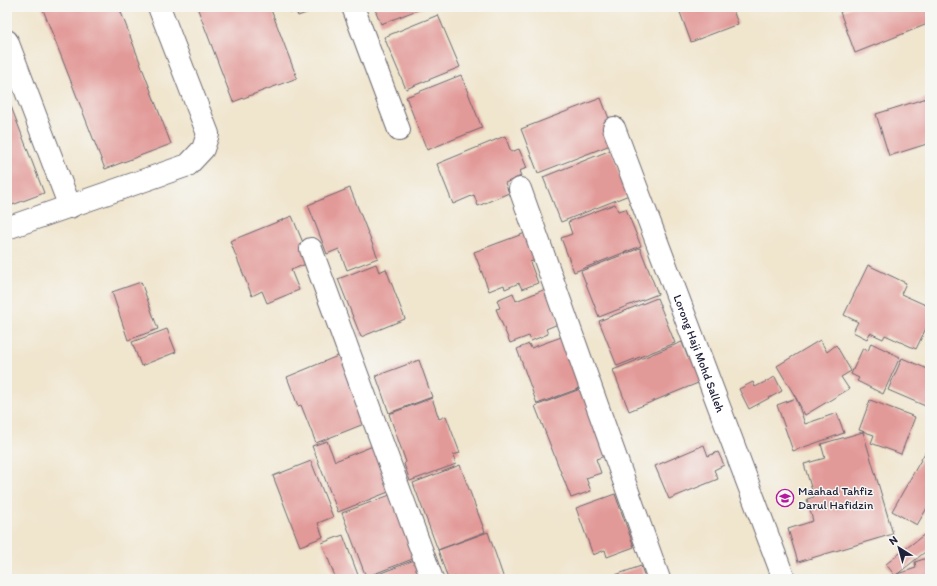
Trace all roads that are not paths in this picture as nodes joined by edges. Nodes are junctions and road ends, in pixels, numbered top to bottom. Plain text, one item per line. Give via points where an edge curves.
1 (159, 7) edge
2 (353, 7) edge
3 (7, 41) edge
4 (614, 128) dead end
5 (399, 130) dead end
6 (520, 190) dead end
7 (70, 206) junction
8 (7, 228) edge
9 (311, 249) dead end
10 (432, 579) edge
11 (659, 579) edge
12 (784, 579) edge

1 - 7 street via 208,134 203,149 188,165
2 - 5 street
3 - 7 street
4 - 12 street, Lorong Haji Mohd Salleh
6 - 11 street
7 - 8 street
9 - 10 street

